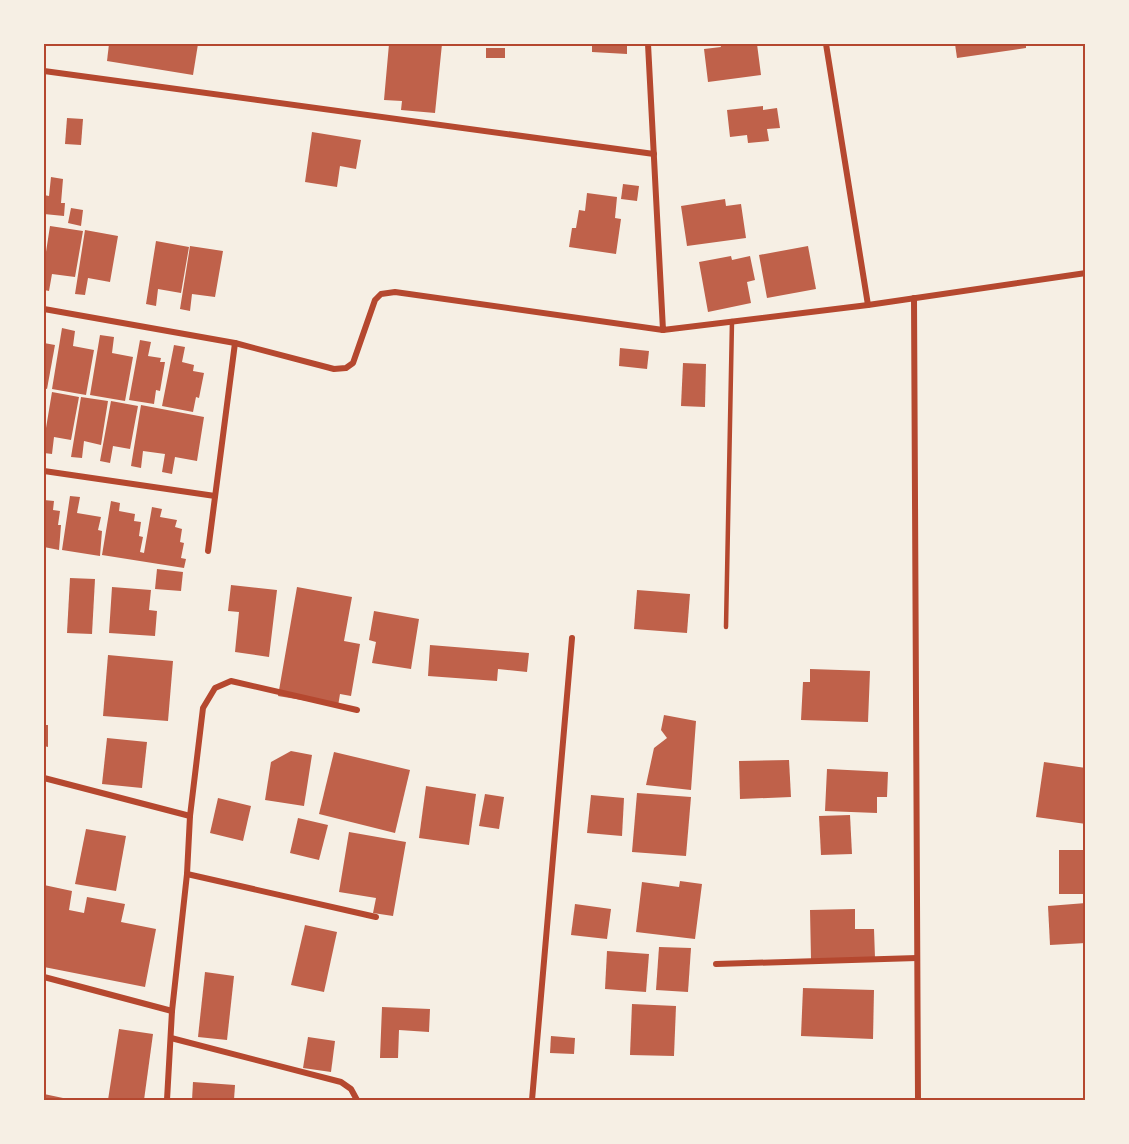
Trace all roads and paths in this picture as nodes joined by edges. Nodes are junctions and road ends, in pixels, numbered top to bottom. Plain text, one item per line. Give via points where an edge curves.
1 (648, 44) edge
2 (826, 44) edge
3 (44, 70) edge
4 (654, 154) junction
5 (1086, 273) edge
6 (914, 298) junction
7 (868, 305) junction
8 (44, 309) edge
9 (732, 321) junction
10 (663, 330) junction
11 (236, 343) junction
12 (44, 471) edge
13 (215, 496) junction
14 (208, 551) dead end
15 (726, 627) dead end
16 (572, 638) dead end
17 (357, 710) dead end
18 (44, 778) edge
19 (190, 816) junction
20 (187, 874) junction
21 (376, 917) dead end
22 (917, 958) junction
23 (716, 963) dead end
24 (44, 977) edge
25 (172, 1011) junction
26 (171, 1038) junction
27 (166, 1101) edge
28 (357, 1101) edge
29 (532, 1101) edge
30 (918, 1101) edge

1 - 4 street
2 - 7 street
3 - 4 street
4 - 10 street
5 - 6 street
6 - 7 street
6 - 22 street
7 - 9 street
8 - 11 street
9 - 10 street
9 - 15 lane
10 - 11 street via 395,292 381,294 375,300 353,363 346,368 334,369
11 - 13 street
12 - 13 street
13 - 14 street
16 - 29 street
17 - 19 street via 231,681 214,688 203,708
18 - 19 street
19 - 20 street
20 - 21 street
20 - 25 street
22 - 23 street
22 - 30 street
24 - 25 street
25 - 26 street
26 - 27 street
26 - 28 street via 341,1082 351,1089

